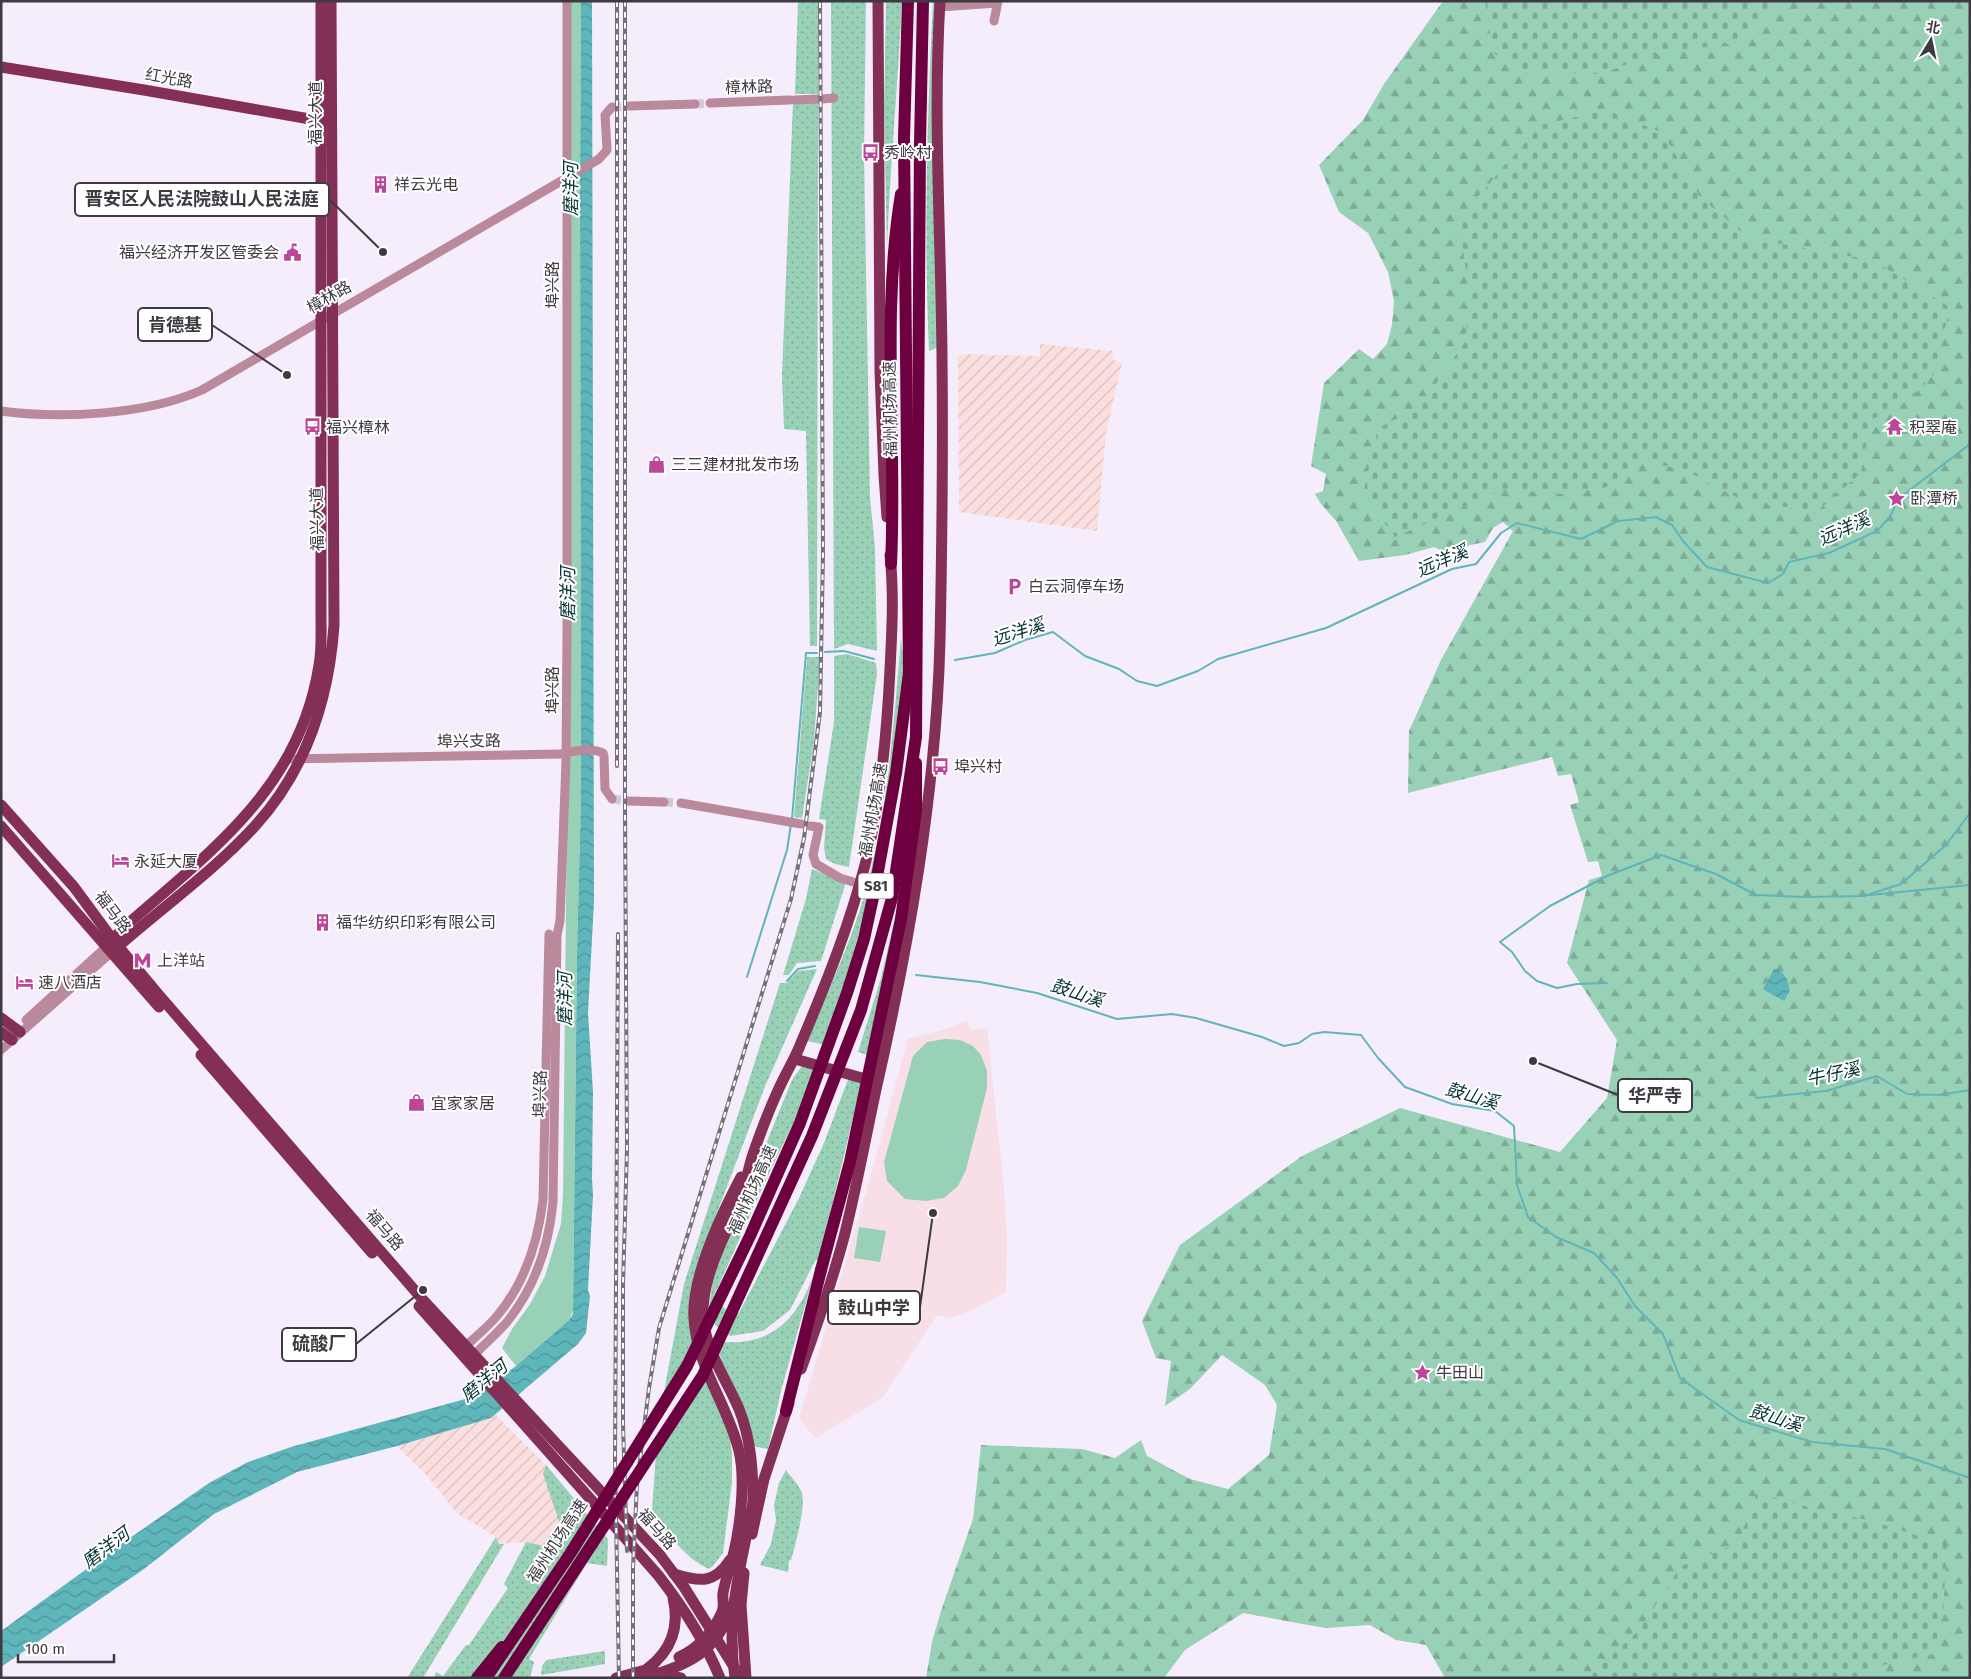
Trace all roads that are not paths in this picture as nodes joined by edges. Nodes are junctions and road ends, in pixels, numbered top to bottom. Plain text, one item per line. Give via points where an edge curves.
1 (321, 1) edge
2 (331, 1) edge
3 (567, 1) edge
4 (878, 1) edge
5 (908, 1) edge
6 (923, 1) edge
7 (997, 2) edge
8 (940, 4) edge
9 (994, 21) dead end
10 (1, 67) edge
11 (834, 98) dead end
12 (710, 103) tunnel mouth
13 (694, 104) tunnel mouth
14 (630, 106) tunnel mouth
15 (612, 107) dead end
16 (326, 122) junction
17 (904, 177) junction
18 (567, 178) junction
19 (333, 313) junction
20 (321, 319) junction
21 (1, 411) edge
22 (891, 564) junction
23 (916, 737) junction
24 (566, 753) junction
25 (288, 759) junction
26 (300, 759) junction
27 (612, 799) dead end
28 (628, 801) tunnel mouth
29 (664, 802) tunnel mouth
30 (681, 803) tunnel mouth
31 (1, 804) edge
32 (1, 826) edge
33 (860, 884) junction
34 (113, 946) junction
35 (1, 1018) edge
36 (10, 1035) edge
37 (1, 1050) edge
38 (795, 1059) junction
39 (878, 1082) junction
40 (752, 1157) junction
41 (470, 1350) junction
42 (489, 1378) junction
43 (512, 1403) junction
44 (786, 1411) junction
45 (734, 1554) junction
46 (744, 1573) junction
47 (674, 1574) junction
48 (671, 1592) junction
49 (523, 1622) junction
50 (714, 1634) junction
51 (704, 1645) junction
52 (649, 1674) edge
53 (477, 1678) edge
54 (486, 1678) edge
55 (504, 1678) edge
56 (616, 1678) edge
57 (681, 1678) edge
58 (720, 1678) edge
59 (734, 1678) edge
60 (741, 1678) edge
61 (746, 1678) edge

1 - 16 main road, 福兴大道
2 - 16 main road, 福兴大道
3 - 18 street, 埠兴路
4 - 22 main road via 880,371
5 - 17 highway, 福州机场高速 / S81, bridge
6 - 23 highway, 福州机场高速 / S81, bridge
7 - 8 street
7 - 9 street
8 - 39 main road via 940,647 933,752 920,860 904,960
10 - 16 main road, 红光路
11 - 12 street, 樟林路
13 - 14 street
15 - 18 street, 樟林路 via 605,115 607,150 599,159
16 - 19 main road, 福兴大道
16 - 20 main road, 福兴大道
17 - 22 highway, bridge via 895,232 890,319
17 - 49 highway, 福州机场高速 / S81, bridge via 909,673 896,773 864,939 800,1123 687,1366 570,1554
18 - 19 street, 樟林路
18 - 24 street, 埠兴路
19 - 20 street, 樟林路
19 - 26 main road, 福兴大道 via 333,640 322,702
20 - 21 street, 樟林路 via 219,381 182,398 70,415 42,416
20 - 25 main road, 福兴大道 via 321,642 313,691
22 - 33 main road via 887,731 875,814
23 - 44 highway, bridge via 916,811 901,919 850,1162
23 - 55 highway, 福州机场高速 / S81, bridge via 892,898 860,1010 812,1136 703,1375
24 - 26 street, 埠兴支路
24 - 27 street, 埠兴支路 via 603,753 605,789
24 - 41 street, 埠兴路 via 560,921 553,934 552,1220 544,1254 524,1298 506,1322
25 - 26 street, 埠兴支路
25 - 34 main road, 福兴大道 via 232,832 122,928
26 - 34 main road, 福兴大道 via 284,788 256,825 212,867
28 - 29 street
30 - 33 street via 810,826 816,864 840,878
31 - 34 main road, 福马路 via 74,887
32 - 34 main road, 福马路
33 - 38 main road via 838,954
34 - 36 street
34 - 41 main road, 福马路
34 - 42 main road, 福马路
35 - 36 main road
36 - 37 street
38 - 39 main road
38 - 40 main road via 785,1075
39 - 44 main road via 844,1237
40 - 45 main road via 705,1257 694,1298 694,1318 702,1359 740,1453 742,1501
40 - 59 main road, bridge via 741,1196 714,1261 704,1299 703,1318 711,1354 746,1429 753,1476 753,1502 730,1632
41 - 42 main road, 福马路
42 - 43 main road, 福马路
43 - 47 main road, 福马路 via 660,1555
43 - 48 main road, 福马路
44 - 46 main road via 764,1479
45 - 47 main road via 721,1572 712,1578 700,1580
45 - 50 main road via 723,1594 724,1607
46 - 50 main road via 729,1616
46 - 61 main road via 741,1605
47 - 50 main road, 福马路
48 - 51 main road, 福马路
48 - 52 main road via 676,1624 662,1656
49 - 53 highway, bridge
49 - 54 highway, 福州机场高速 / S81, bridge
50 - 51 main road
50 - 60 main road, 福马路
51 - 52 main road via 700,1655 684,1664
51 - 58 main road, 福马路
52 - 56 main road
52 - 57 main road

